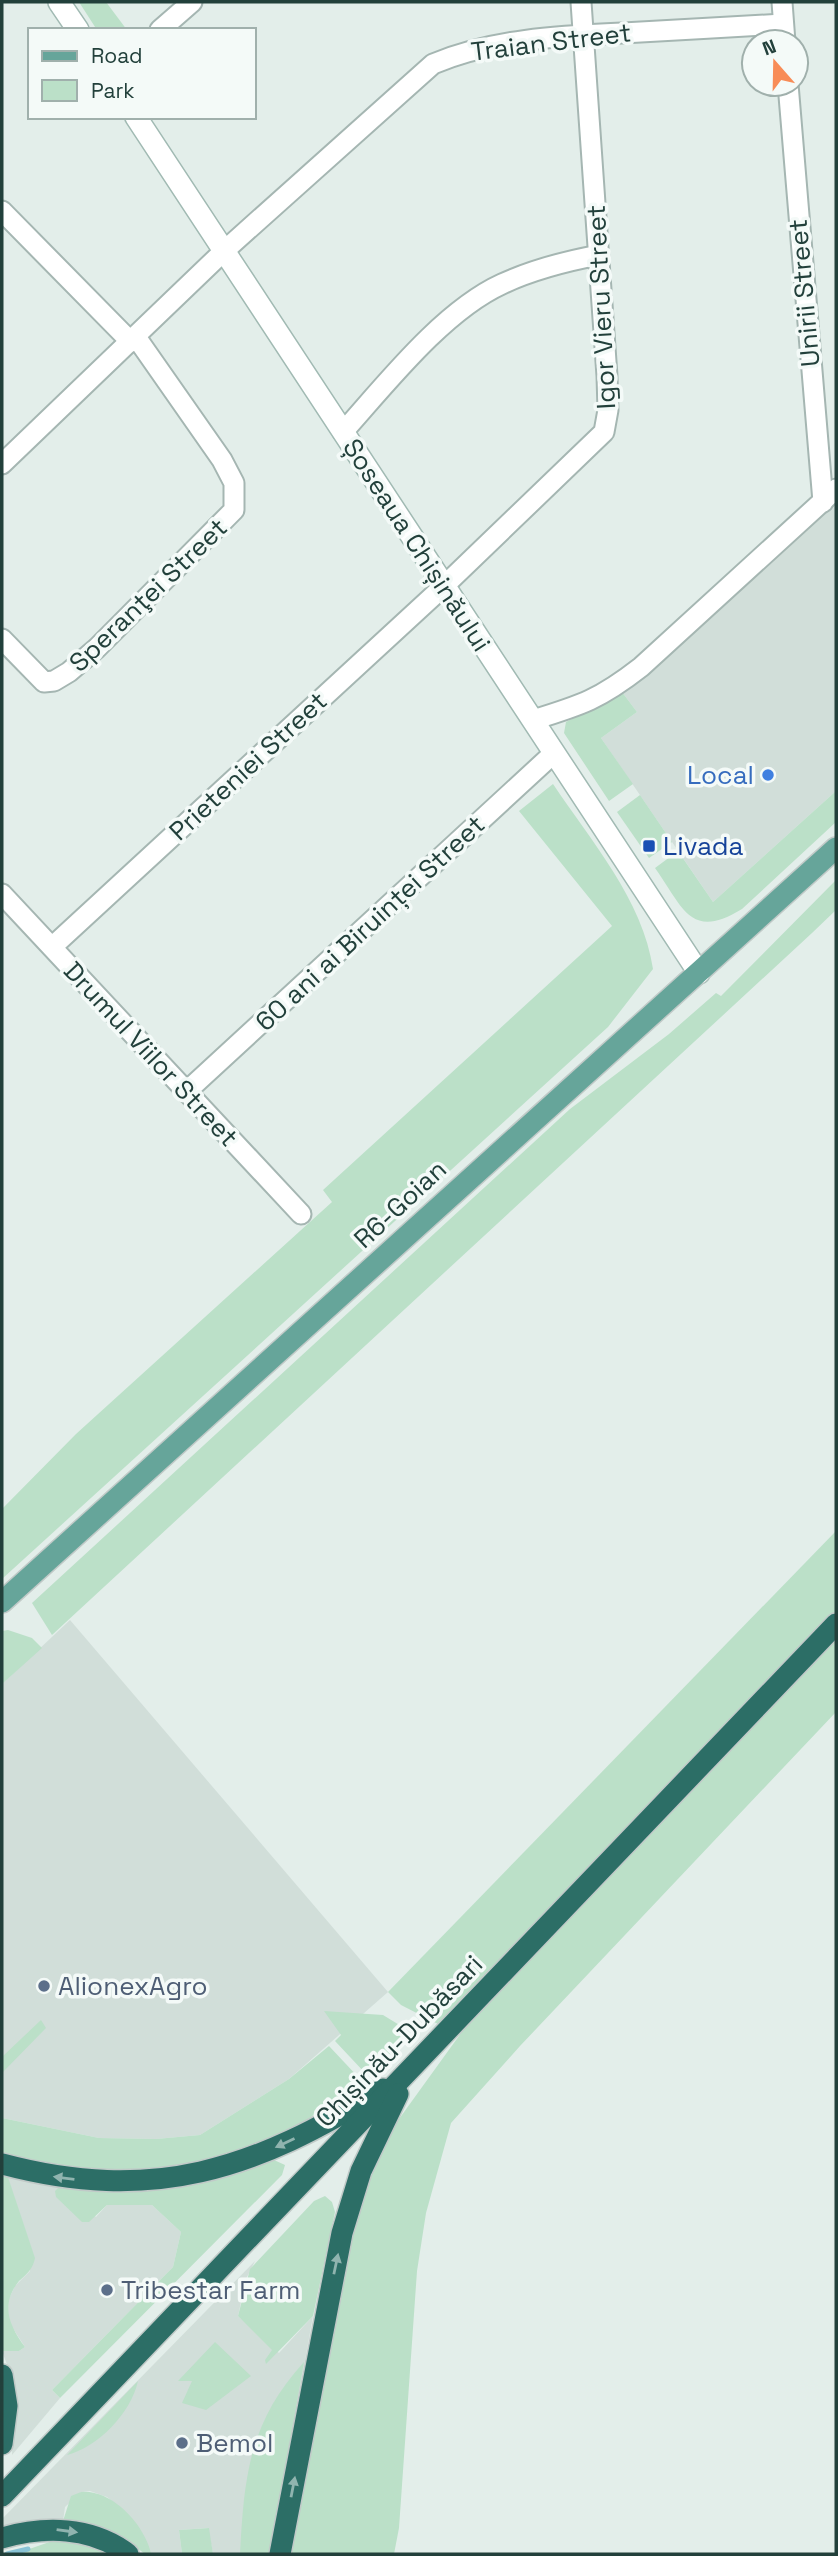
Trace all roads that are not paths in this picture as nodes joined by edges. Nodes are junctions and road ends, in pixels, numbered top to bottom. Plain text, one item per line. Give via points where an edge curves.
1 (59, 2) edge
2 (192, 2) edge
3 (581, 2) edge
4 (782, 2) edge
5 (77, 28) edge
6 (162, 28) edge
7 (784, 28) edge
8 (740, 33) edge
9 (583, 35) junction
10 (789, 98) edge
11 (137, 119) edge
12 (2, 211) edge
13 (224, 251) junction
14 (599, 255) junction
15 (133, 340) junction
16 (343, 432) junction
17 (2, 464) edge
18 (830, 495) edge
19 (444, 586) junction
20 (2, 639) edge
21 (533, 720) junction
22 (555, 753) junction
23 (836, 848) edge
24 (2, 894) edge
25 (52, 947) junction
26 (699, 974) junction
27 (186, 1092) junction
28 (301, 1214) dead end
29 (2, 1602) edge
30 (836, 1625) edge
31 (408, 2073) junction
32 (2, 2164) edge
33 (2, 2375) edge
34 (2, 2444) edge
35 (2, 2496) edge
36 (2, 2538) edge
37 (128, 2554) edge
38 (280, 2554) edge

1 - 5 street
2 - 6 street
3 - 9 street, Igor Vieru Street
4 - 7 street
8 - 9 street, Traian Street
9 - 13 street, Traian Street via 497,44 433,64
9 - 14 street, Igor Vieru Street
10 - 18 street, Unirii Street
11 - 13 street, Șoseaua Chișinăului
12 - 15 street
13 - 15 street, Traian Street
13 - 16 street, Șoseaua Chișinăului
14 - 16 street via 540,270 486,292 414,354
14 - 19 street, Igor Vieru Street via 608,410 604,432
15 - 17 street, Traian Street
15 - 20 street, Speranţei Street via 222,460 234,483 234,510 97,648 54,681 44,682
16 - 19 street, Șoseaua Chișinăului
18 - 21 street via 641,667 589,703
19 - 21 street, Șoseaua Chișinăului
19 - 25 street, Prieteniei Street
21 - 22 street, Șoseaua Chișinăului
22 - 26 street, Șoseaua Chișinăului
22 - 27 street, 60 ani ai Biruinței Street
23 - 26 main road, R6-Goian
24 - 25 street, Drumul Viilor Street
25 - 27 street, Drumul Viilor Street
26 - 29 main road, R6-Goian
27 - 28 street, Drumul Viilor Street
30 - 31 highway, Chișinău-Dubăsari
31 -> 32 highway via 309,2132 253,2157 205,2171 141,2182 99,2182 54,2178
31 - 35 highway, Chișinău-Dubăsari
38 -> 31 highway via 342,2233 361,2171
33 - 34 highway via 7,2406
36 -> 37 highway via 36,2530 66,2530 99,2539

